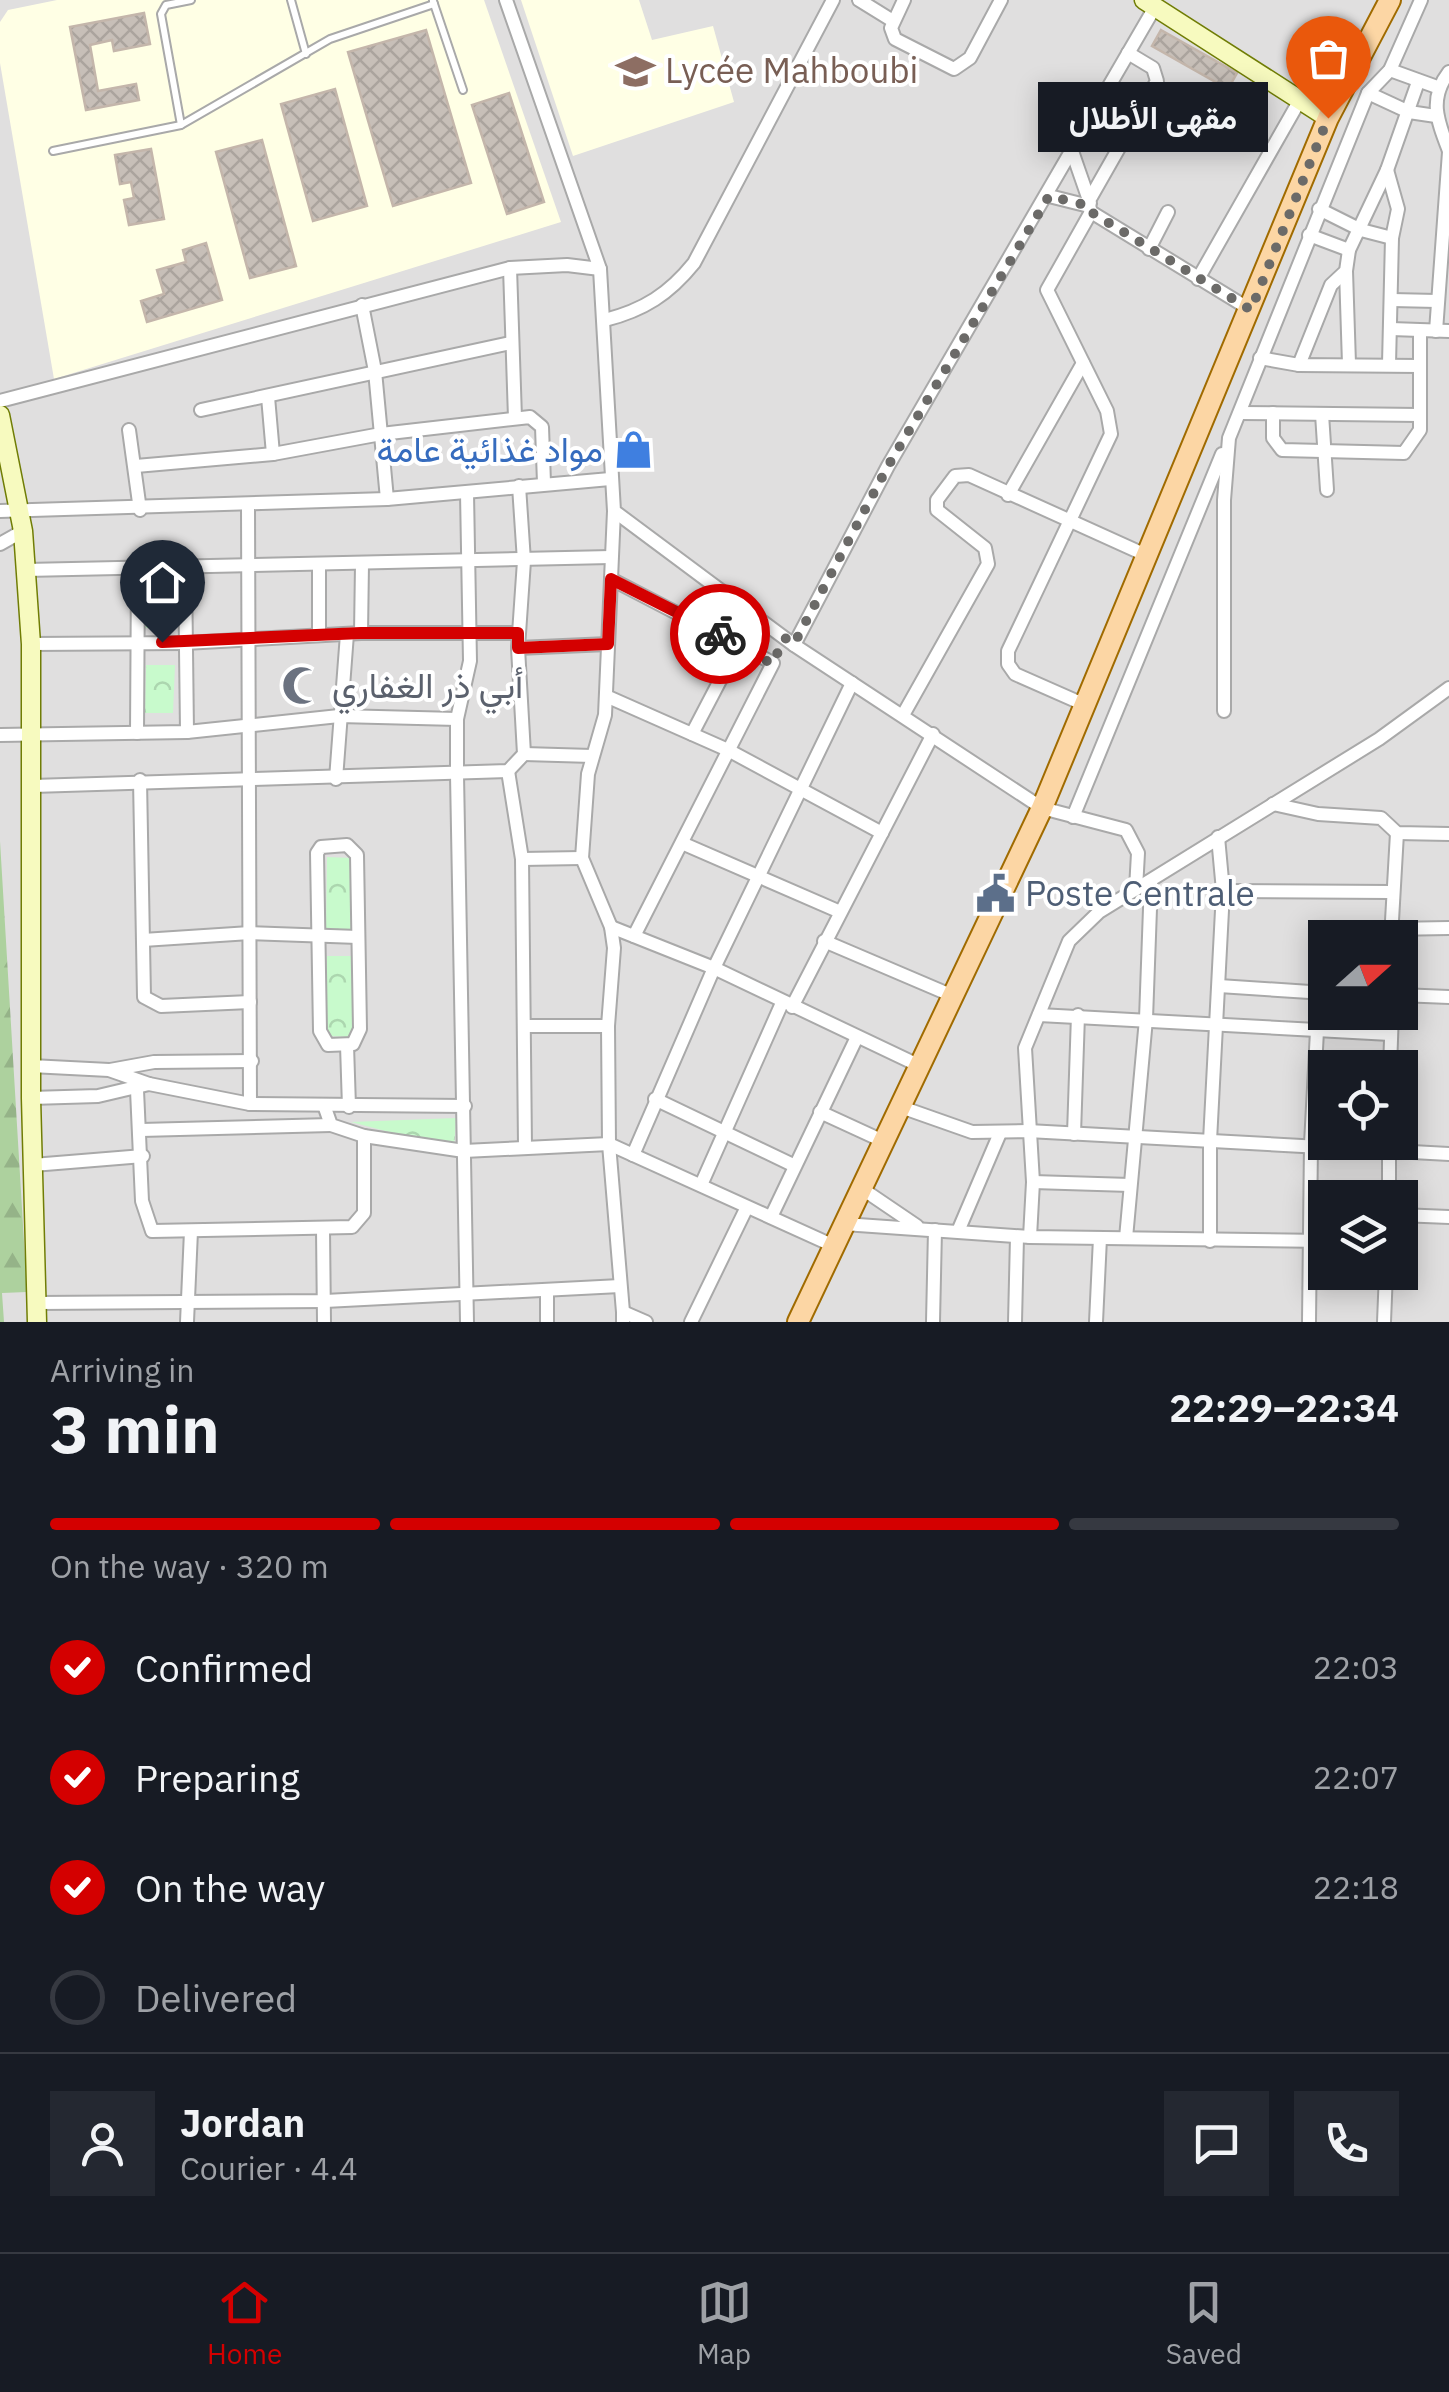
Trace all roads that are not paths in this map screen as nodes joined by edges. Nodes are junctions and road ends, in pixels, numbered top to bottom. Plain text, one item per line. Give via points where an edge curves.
1 (191, 0) edge
2 (292, 0) edge
3 (506, 0) edge
4 (833, 0) edge
5 (859, 0) edge
6 (904, 0) edge
7 (1001, 0) edge
8 (1390, 0) edge
9 (1421, 0) edge
10 (433, 2) edge
11 (1149, 3) edge
12 (893, 21) junction
13 (1128, 53) junction
14 (306, 54) junction
15 (1390, 70) junction
16 (1449, 72) edge
17 (1418, 82) junction
18 (1437, 88) junction
19 (462, 90) dead end
20 (1368, 93) junction
21 (1301, 98) junction
22 (1409, 112) junction
23 (1436, 116) junction
24 (1328, 118) junction
25 (181, 126) junction
26 (1449, 151) edge
27 (53, 152) dead end
28 (1072, 154) junction
29 (1386, 170) junction
30 (1049, 196) junction
31 (1090, 205) junction
32 (1319, 210) junction
33 (1168, 212) dead end
34 (1361, 230) junction
35 (1308, 235) junction
36 (1392, 238) junction
37 (1149, 249) junction
38 (1349, 250) junction
39 (510, 268) junction
40 (600, 269) junction
41 (1346, 271) junction
42 (1198, 278) junction
43 (1392, 300) junction
44 (1437, 300) junction
45 (362, 305) junction
46 (1251, 310) junction
47 (605, 320) junction
48 (1391, 329) junction
49 (1443, 331) edge
50 (1420, 332) junction
51 (510, 344) junction
52 (1260, 358) junction
53 (1083, 363) junction
54 (1349, 364) junction
55 (1390, 364) junction
56 (1299, 365) junction
57 (1420, 366) junction
58 (374, 371) junction
59 (268, 398) junction
60 (0, 400) edge
61 (201, 410) dead end
62 (1240, 413) junction
63 (1273, 413) junction
64 (1322, 414) junction
65 (0, 415) edge
66 (1419, 415) junction
67 (515, 418) junction
68 (129, 430) dead end
69 (381, 434) junction
70 (1229, 438) junction
71 (1324, 453) junction
72 (274, 454) junction
73 (136, 466) junction
74 (610, 479) junction
75 (544, 483) junction
76 (519, 486) junction
77 (1326, 490) dead end
78 (467, 492) junction
79 (1008, 496) junction
80 (387, 499) junction
81 (248, 506) junction
82 (20, 510) junction
83 (140, 510) junction
84 (0, 511) edge
85 (614, 511) junction
86 (1069, 524) junction
87 (23, 532) junction
88 (0, 544) edge
89 (1148, 556) junction
90 (611, 557) junction
91 (466, 561) junction
92 (524, 561) junction
93 (362, 564) junction
94 (319, 565) junction
95 (250, 567) junction
96 (138, 568) junction
97 (185, 568) junction
98 (26, 570) junction
99 (611, 579) junction
100 (518, 633) junction
101 (354, 634) junction
102 (470, 634) junction
103 (319, 635) junction
104 (250, 638) junction
105 (790, 641) junction
106 (138, 642) junction
107 (186, 643) junction
108 (30, 644) junction
109 (608, 644) junction
110 (740, 644) junction
111 (518, 648) junction
112 (772, 664) junction
113 (852, 682) junction
114 (1449, 688) edge
115 (606, 696) junction
116 (1083, 704) junction
117 (1224, 712) dead end
118 (903, 715) junction
119 (339, 716) junction
120 (457, 719) junction
121 (246, 727) junction
122 (186, 732) junction
123 (137, 733) junction
124 (692, 734) junction
125 (933, 734) junction
126 (0, 735) edge
127 (32, 735) junction
128 (728, 750) junction
129 (524, 754) junction
130 (592, 756) junction
131 (508, 771) junction
132 (457, 775) junction
133 (336, 779) junction
134 (140, 780) junction
135 (249, 780) junction
136 (33, 786) junction
137 (802, 788) junction
138 (1274, 804) junction
139 (1042, 808) junction
140 (1074, 817) junction
141 (882, 833) junction
142 (1397, 834) junction
143 (1449, 834) edge
144 (1218, 837) junction
145 (684, 844) junction
146 (582, 858) junction
147 (522, 859) junction
148 (758, 874) junction
149 (1152, 881) junction
150 (1136, 889) junction
151 (1223, 891) junction
152 (1392, 892) junction
153 (838, 911) junction
154 (1391, 920) edge
155 (611, 927) junction
156 (1449, 928) edge
157 (1418, 931) edge
158 (250, 933) junction
159 (634, 936) junction
160 (319, 937) junction
161 (358, 937) junction
162 (143, 940) junction
163 (824, 940) junction
164 (714, 968) junction
165 (1219, 986) junction
166 (1308, 992) edge
167 (952, 996) junction
168 (1418, 996) edge
169 (1449, 997) edge
170 (250, 1002) junction
171 (786, 1005) junction
172 (1039, 1015) junction
173 (1078, 1015) junction
174 (1146, 1019) junction
175 (1215, 1023) junction
176 (525, 1026) junction
177 (608, 1026) junction
178 (1390, 1030) edge
179 (1319, 1031) junction
180 (1390, 1034) junction
181 (857, 1037) junction
182 (347, 1045) junction
183 (1318, 1050) edge
184 (1390, 1050) edge
185 (252, 1061) junction
186 (31, 1066) junction
187 (920, 1066) junction
188 (109, 1070) junction
189 (143, 1087) junction
190 (31, 1098) junction
191 (655, 1099) junction
192 (250, 1104) junction
193 (324, 1106) junction
194 (465, 1106) junction
195 (901, 1106) junction
196 (349, 1107) junction
197 (820, 1112) junction
198 (330, 1125) junction
199 (141, 1130) junction
200 (1028, 1131) junction
201 (723, 1132) junction
202 (1000, 1133) junction
203 (1074, 1134) junction
204 (364, 1136) junction
205 (1137, 1136) junction
206 (882, 1140) junction
207 (1210, 1141) junction
208 (609, 1144) junction
209 (1308, 1144) edge
210 (525, 1146) junction
211 (464, 1151) junction
212 (1418, 1151) edge
213 (1449, 1154) edge
214 (633, 1155) junction
215 (142, 1156) junction
216 (33, 1165) junction
217 (793, 1165) junction
218 (1032, 1182) junction
219 (701, 1185) junction
220 (1130, 1185) junction
221 (861, 1188) junction
222 (746, 1209) junction
223 (1418, 1216) edge
224 (770, 1217) junction
225 (1449, 1217) edge
226 (844, 1224) junction
227 (920, 1228) junction
228 (959, 1229) junction
229 (323, 1230) junction
230 (936, 1230) junction
231 (191, 1231) junction
232 (1024, 1237) junction
233 (1100, 1238) junction
234 (1126, 1238) junction
235 (1308, 1240) edge
236 (1210, 1241) junction
237 (834, 1246) junction
238 (620, 1286) junction
239 (1313, 1290) edge
240 (1385, 1290) edge
241 (546, 1292) junction
242 (467, 1294) junction
243 (190, 1300) junction
244 (324, 1301) junction
245 (37, 1312) edge
246 (623, 1317) edge
247 (187, 1322) edge
248 (324, 1322) edge
249 (468, 1322) edge
250 (548, 1322) edge
251 (646, 1322) edge
252 (690, 1322) edge
253 (798, 1322) edge
254 (934, 1322) edge
255 (1016, 1322) edge
256 (1096, 1322) edge
257 (1309, 1322) edge
258 (1384, 1322) edge

1 - 25 lane via 166,6 161,14
2 - 14 lane
3 - 40 street
4 - 47 street via 694,262 674,288 638,311
5 - 12 street
6 - 12 street
7 - 12 street via 970,58 954,69 896,39
8 - 24 main road
9 - 15 street
10 - 14 lane
10 - 19 lane
11 - 13 street
11 - 21 main road
13 - 28 street
13 - 31 street via 1153,68 1157,81
14 - 25 lane
15 - 17 street
15 - 20 street
16 - 18 street
17 - 18 street
17 - 22 street
18 - 23 street
20 - 22 street
20 - 32 street
21 - 24 main road
21 - 42 street
22 - 23 street
22 - 29 street
23 - 26 street
24 - 46 main road
25 - 27 lane
26 - 44 street
28 - 30 street
28 - 31 street
29 - 34 street
29 - 36 street via 1398,200
30 - 31 street
30 - 105 street
31 - 37 street
31 - 53 street via 1047,290
32 - 34 street
32 - 35 street
33 - 37 street
34 - 36 street
34 - 38 street
35 - 38 street
35 - 52 street
36 - 43 street
37 - 42 street
38 - 41 street
39 - 40 street
39 - 45 street
39 - 51 street
40 - 47 street
41 - 54 street
41 - 56 street via 1332,285
42 - 46 street
43 - 44 street
43 - 48 street
44 - 49 street
45 - 58 street
45 - 60 street
46 - 89 main road
47 - 74 street
48 - 50 street
48 - 55 street
49 - 50 street
50 - 57 street
51 - 58 street
51 - 67 street
52 - 56 street
52 - 62 street
53 - 79 street
53 - 86 street via 1111,434
54 - 55 street
54 - 56 street
55 - 57 street
57 - 66 street
58 - 59 street
58 - 69 street
59 - 61 street
59 - 72 street
62 - 63 street
62 - 70 street
63 - 64 street
63 - 71 street via 1273,438 1282,450
64 - 66 street
64 - 71 street
65 - 82 main road
66 - 71 street via 1418,435 1404,453
67 - 69 street
67 - 75 street via 542,423
68 - 73 street
69 - 72 street
69 - 80 street
70 - 117 street
70 - 140 street
71 - 77 street
72 - 73 street
73 - 83 street
74 - 75 street
74 - 85 street
75 - 76 street
76 - 78 street
76 - 92 street
78 - 80 street
78 - 91 street
79 - 86 street
79 - 118 street via 959,474 937,500 940,515 985,548 988,564
80 - 81 street
81 - 83 street
81 - 95 street
82 - 83 street
82 - 84 street
82 - 87 main road
85 - 90 street
85 - 105 street
86 - 89 street
86 - 116 street via 1008,651 1008,664 1031,684
87 - 88 street
87 - 98 main road
89 - 116 main road
90 - 92 street
90 - 99 street
91 - 92 street
91 - 93 street
91 - 102 street
92 - 100 street
93 - 94 street
93 - 101 street
94 - 95 street
94 - 103 street
95 - 97 street
95 - 104 street
96 - 97 street
96 - 98 street
96 - 106 street
97 - 107 street
98 - 108 main road
99 - 109 street
99 - 110 street
100 - 102 street
100 - 111 street
101 - 102 street
101 - 103 street
101 - 119 street
102 - 120 street
103 - 104 street
104 - 107 street
104 - 121 street
105 - 112 street
105 - 113 street
106 - 107 street
106 - 108 street
106 - 123 street
107 - 122 street
108 - 127 main road
109 - 111 street
109 - 115 street
110 - 112 street
110 - 124 street
111 - 129 street
112 - 128 street
113 - 118 street
113 - 137 street
114 - 138 street
115 - 124 street
115 - 130 street
116 - 139 main road
118 - 125 street
119 - 120 street
119 - 121 street
119 - 133 street
120 - 132 street
121 - 122 street
121 - 135 street
122 - 123 street
123 - 127 street
124 - 128 street
125 - 139 street
125 - 141 street
126 - 127 street
127 - 136 main road
128 - 137 street
128 - 145 street
129 - 130 street
129 - 131 street
130 - 146 street
131 - 132 street
131 - 147 street
132 - 133 street
132 - 194 street
133 - 135 street
134 - 135 street
134 - 136 street
134 - 162 street
135 - 158 street
136 - 186 main road
137 - 141 street
137 - 148 street
138 - 142 street via 1381,818
138 - 144 street
139 - 140 street
139 - 167 main road
140 - 150 street via 1132,836
141 - 153 street
142 - 143 street
142 - 152 street
144 - 149 street
144 - 151 street
145 - 148 street
145 - 159 street
146 - 147 street
146 - 155 street
147 - 176 street
148 - 153 street
148 - 164 street
149 - 150 street
149 - 174 street
150 - 172 street via 1075,932
151 - 152 street
151 - 165 street
152 - 154 street
153 - 163 street
155 - 159 street
155 - 177 street
156 - 157 street
158 - 160 street
158 - 162 street
158 - 170 street
159 - 164 street
160 - 161 street
160 - 161 street via 317,853 346,845 357,855
160 - 182 street via 320,1036 328,1045
161 - 182 street via 360,1029
162 - 170 street via 142,987 150,1003
163 - 167 street
163 - 171 street
164 - 171 street
164 - 191 street
165 - 166 street
165 - 175 street
167 - 187 main road
168 - 169 street
170 - 185 street
171 - 181 street
171 - 201 street
172 - 173 street
172 - 200 street via 1025,1048
173 - 174 street
173 - 203 street
174 - 175 street
174 - 205 street
175 - 179 street
175 - 207 street
176 - 177 street
176 - 210 street
177 - 208 street
178 - 180 street
179 - 180 street
179 - 183 street
180 - 184 street
181 - 187 street
181 - 197 street
182 - 196 street
185 - 188 street via 154,1062
185 - 192 street
186 - 188 street
186 - 190 main road
187 - 195 main road
188 - 189 street
189 - 190 street
189 - 192 street
189 - 199 street
190 - 216 main road
191 - 201 street
191 - 214 street
192 - 193 street
193 - 196 street
193 - 198 street
194 - 196 street
194 - 211 street
195 - 202 street via 972,1132
195 - 206 main road
197 - 206 street
197 - 217 street
198 - 199 street
198 - 204 street
199 - 215 street
200 - 202 street
200 - 203 street
200 - 218 street
201 - 217 street
201 - 219 street
202 - 228 street
203 - 205 street
204 - 211 street
204 - 229 street via 364,1213 352,1228
205 - 207 street
205 - 220 street
206 - 221 main road
207 - 209 street
207 - 236 street
208 - 210 street
208 - 214 street
208 - 238 street
210 - 211 street
211 - 242 street
212 - 213 street
214 - 219 street
215 - 216 street
215 - 231 street via 148,1226 162,1233
216 - 245 main road
217 - 224 street
218 - 220 street
218 - 232 street
219 - 222 street
220 - 234 street
221 - 226 main road
221 - 227 street
222 - 224 street
222 - 252 street
223 - 225 street
224 - 237 street
226 - 227 street
226 - 237 main road
227 - 230 street
228 - 230 street
228 - 232 street
229 - 231 street
229 - 244 street
230 - 254 street
231 - 243 street
232 - 233 street
232 - 255 street
233 - 234 street
233 - 256 street
234 - 236 street
235 - 236 street
237 - 253 main road
238 - 241 street
238 - 246 street
239 - 257 street
240 - 258 street
241 - 242 street
241 - 250 street
242 - 244 street
242 - 249 street
243 - 244 street
243 - 245 street
243 - 247 street
244 - 248 street
246 - 251 street

